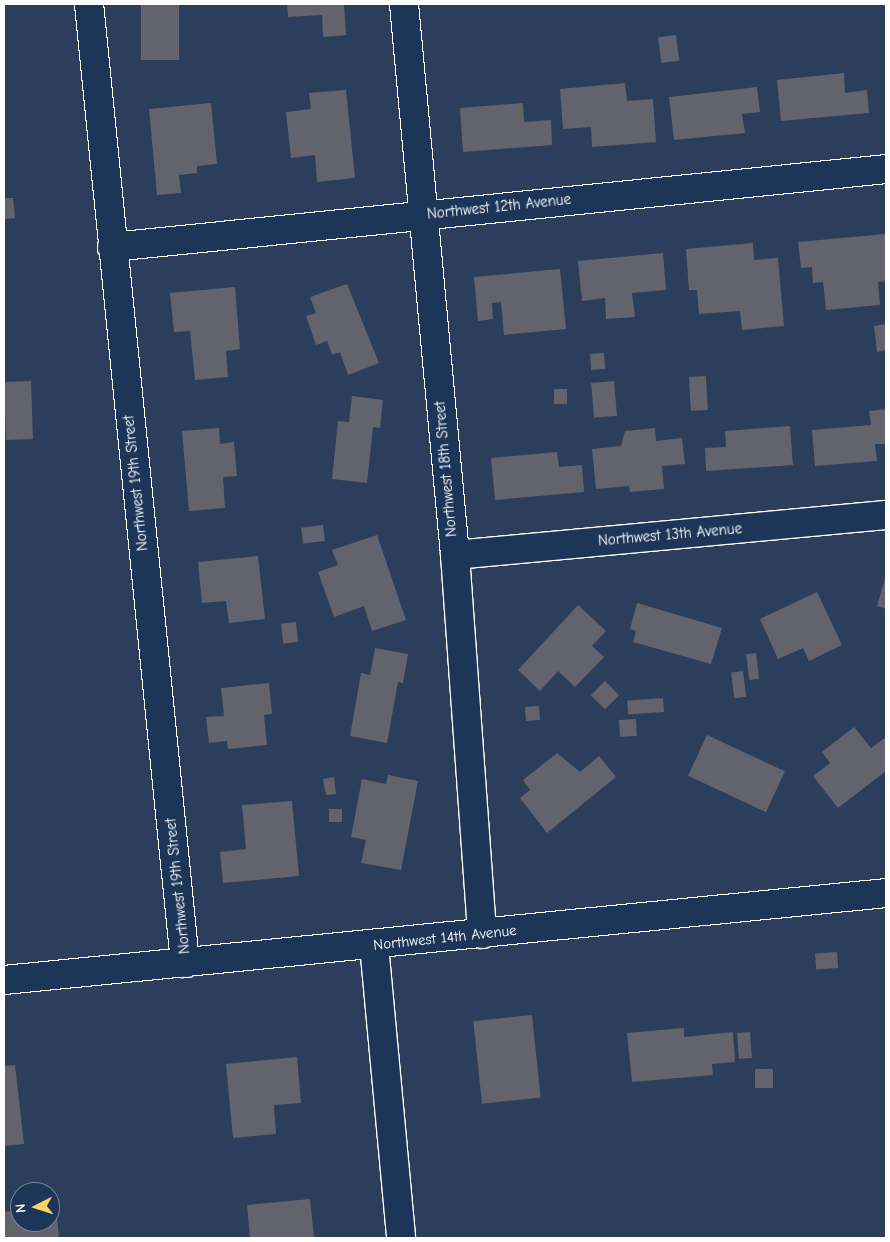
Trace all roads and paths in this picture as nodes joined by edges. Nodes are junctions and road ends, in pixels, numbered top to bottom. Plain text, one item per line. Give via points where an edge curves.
1 (89, 4) edge
2 (404, 4) edge
3 (886, 169) edge
4 (422, 215) junction
5 (112, 247) junction
6 (886, 515) edge
7 (454, 555) junction
8 (886, 893) edge
9 (482, 934) junction
10 (374, 945) junction
11 (185, 963) junction
12 (4, 980) edge
13 (401, 1238) edge

1 - 5 street, Northwest 19th Street
2 - 4 street, Northwest 18th Street
3 - 4 street, Northwest 12th Avenue
4 - 5 street, Northwest 12th Avenue
4 - 7 street, Northwest 18th Street
5 - 11 street, Northwest 19th Street
6 - 7 street, Northwest 13th Avenue
7 - 9 street, Northwest 18th Street
8 - 9 street, Northwest 14th Avenue
9 - 10 street, Northwest 14th Avenue
10 - 11 street, Northwest 14th Avenue
10 - 13 street
11 - 12 street, Northwest 14th Avenue

